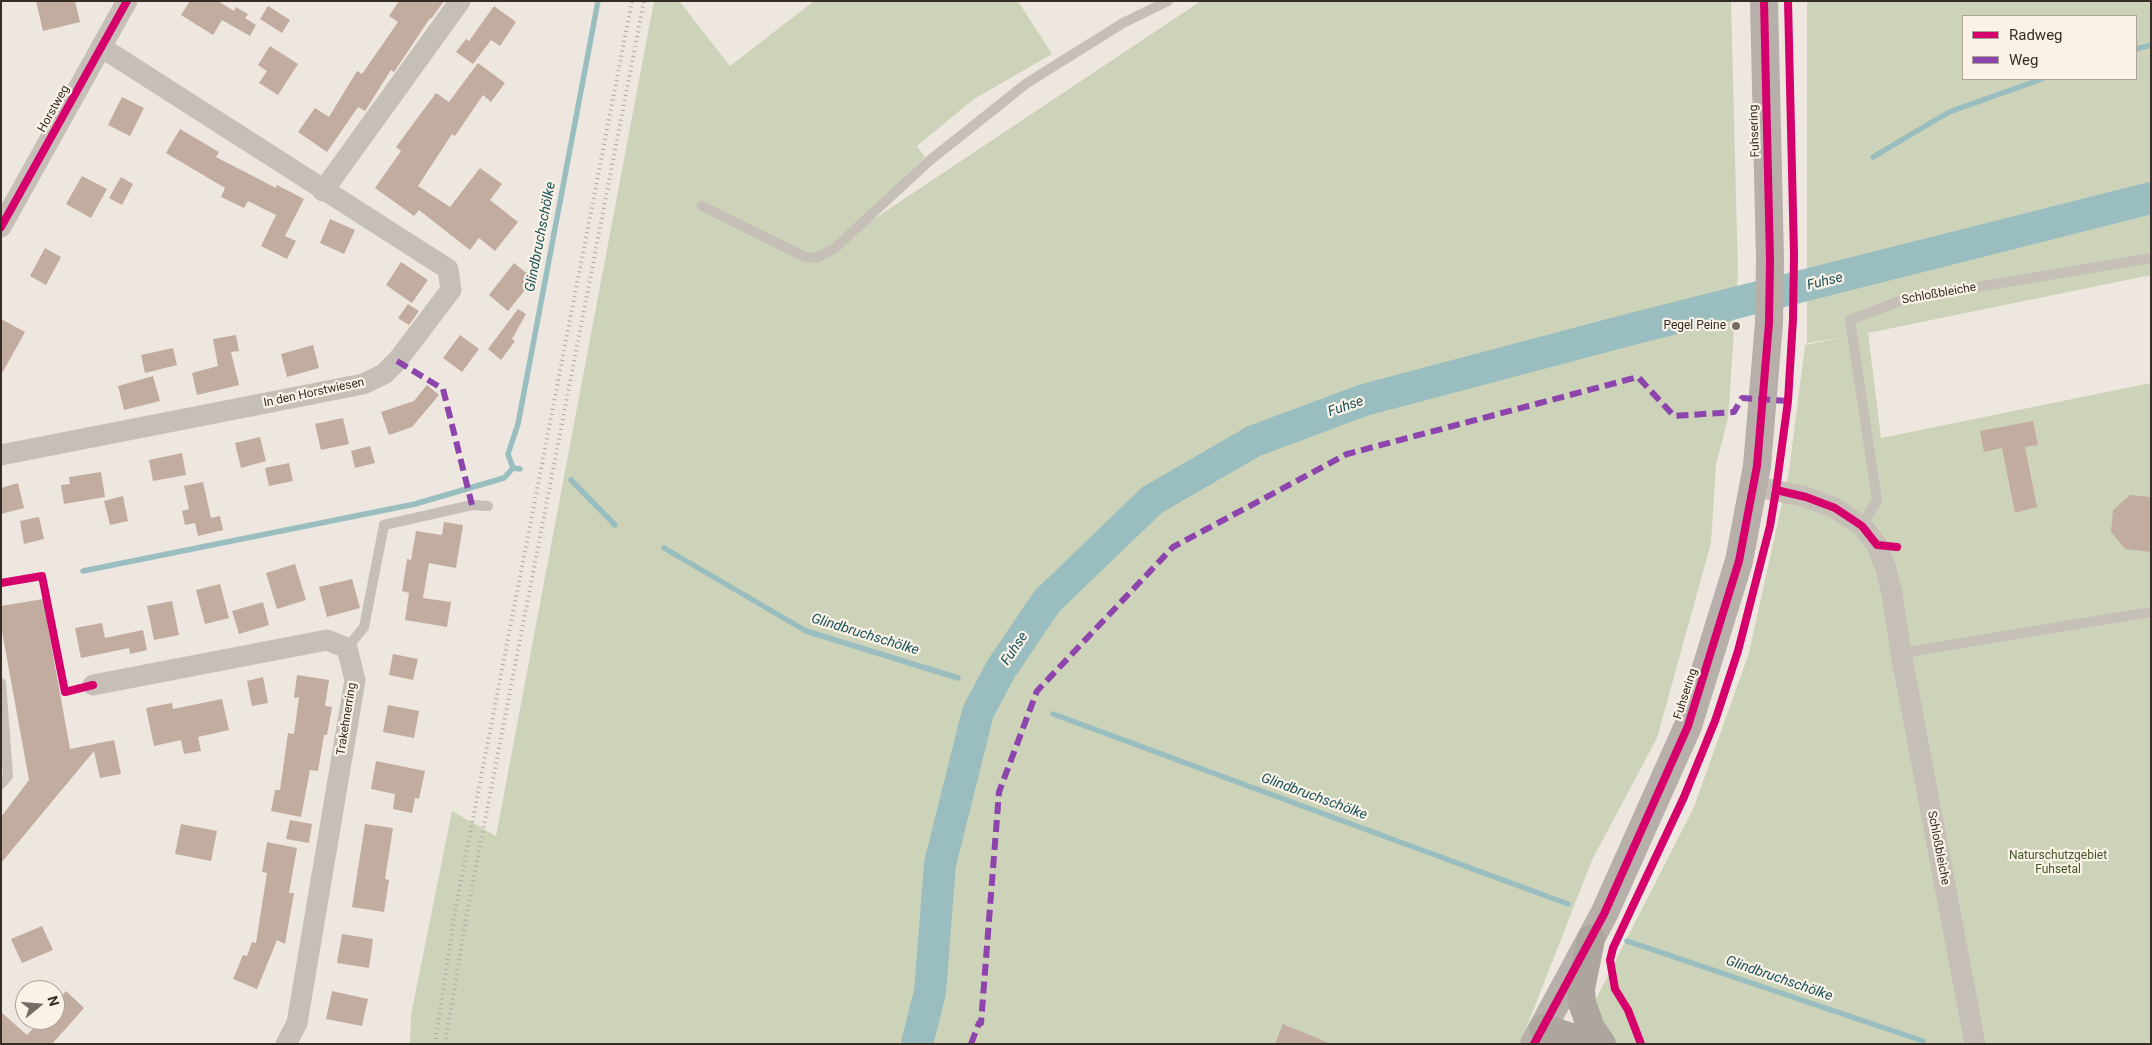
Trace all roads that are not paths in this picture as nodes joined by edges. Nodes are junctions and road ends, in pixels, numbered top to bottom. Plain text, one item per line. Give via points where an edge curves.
1 (127, 1) edge
2 (460, 1) edge
3 (1168, 1) edge
4 (1764, 1) edge
5 (101, 47) junction
6 (323, 191) junction
7 (702, 206) dead end
8 (1, 227) edge
9 (2151, 258) edge
10 (1, 455) edge
11 (1753, 486) junction
12 (488, 506) dead end
13 (1862, 526) junction
14 (2151, 612) edge
15 (347, 648) junction
16 (1901, 653) junction
17 (1, 683) edge
18 (93, 685) dead end
19 (1, 784) edge
20 (1591, 939) junction
21 (1543, 1038) edge
22 (286, 1044) edge
23 (1594, 1044) edge
24 (1602, 1044) edge
25 (1976, 1044) edge

1 - 5 street, Horstweg
2 - 6 street
3 - 7 lane via 1123,22 1026,83 929,161 835,248 816,258 804,257
4 - 11 main road, Fuhsering via 1769,322
5 - 6 street, In den Horstwiesen
5 - 8 street, Horstweg
6 - 10 street, In den Horstwiesen via 448,269 451,290 384,374 363,384
9 - 13 lane, Schloßbleiche via 1905,298 1850,320 1877,500
11 - 13 street, Schloßbleiche via 1806,496 1836,508
11 - 20 main road, Fuhsering via 1739,561 1688,726
12 - 15 lane via 472,505 384,525 364,627
13 - 16 street, Schloßbleiche via 1877,545 1886,569
14 - 16 lane
15 - 18 street via 326,640
15 - 22 street, Trakehnerring via 355,680 297,1023
16 - 25 street, Schloßbleiche
17 - 19 lane via 8,776
20 - 21 main road, Fuhsering
20 - 24 highway via 1581,989 1582,1003 1591,1028
21 - 23 highway

